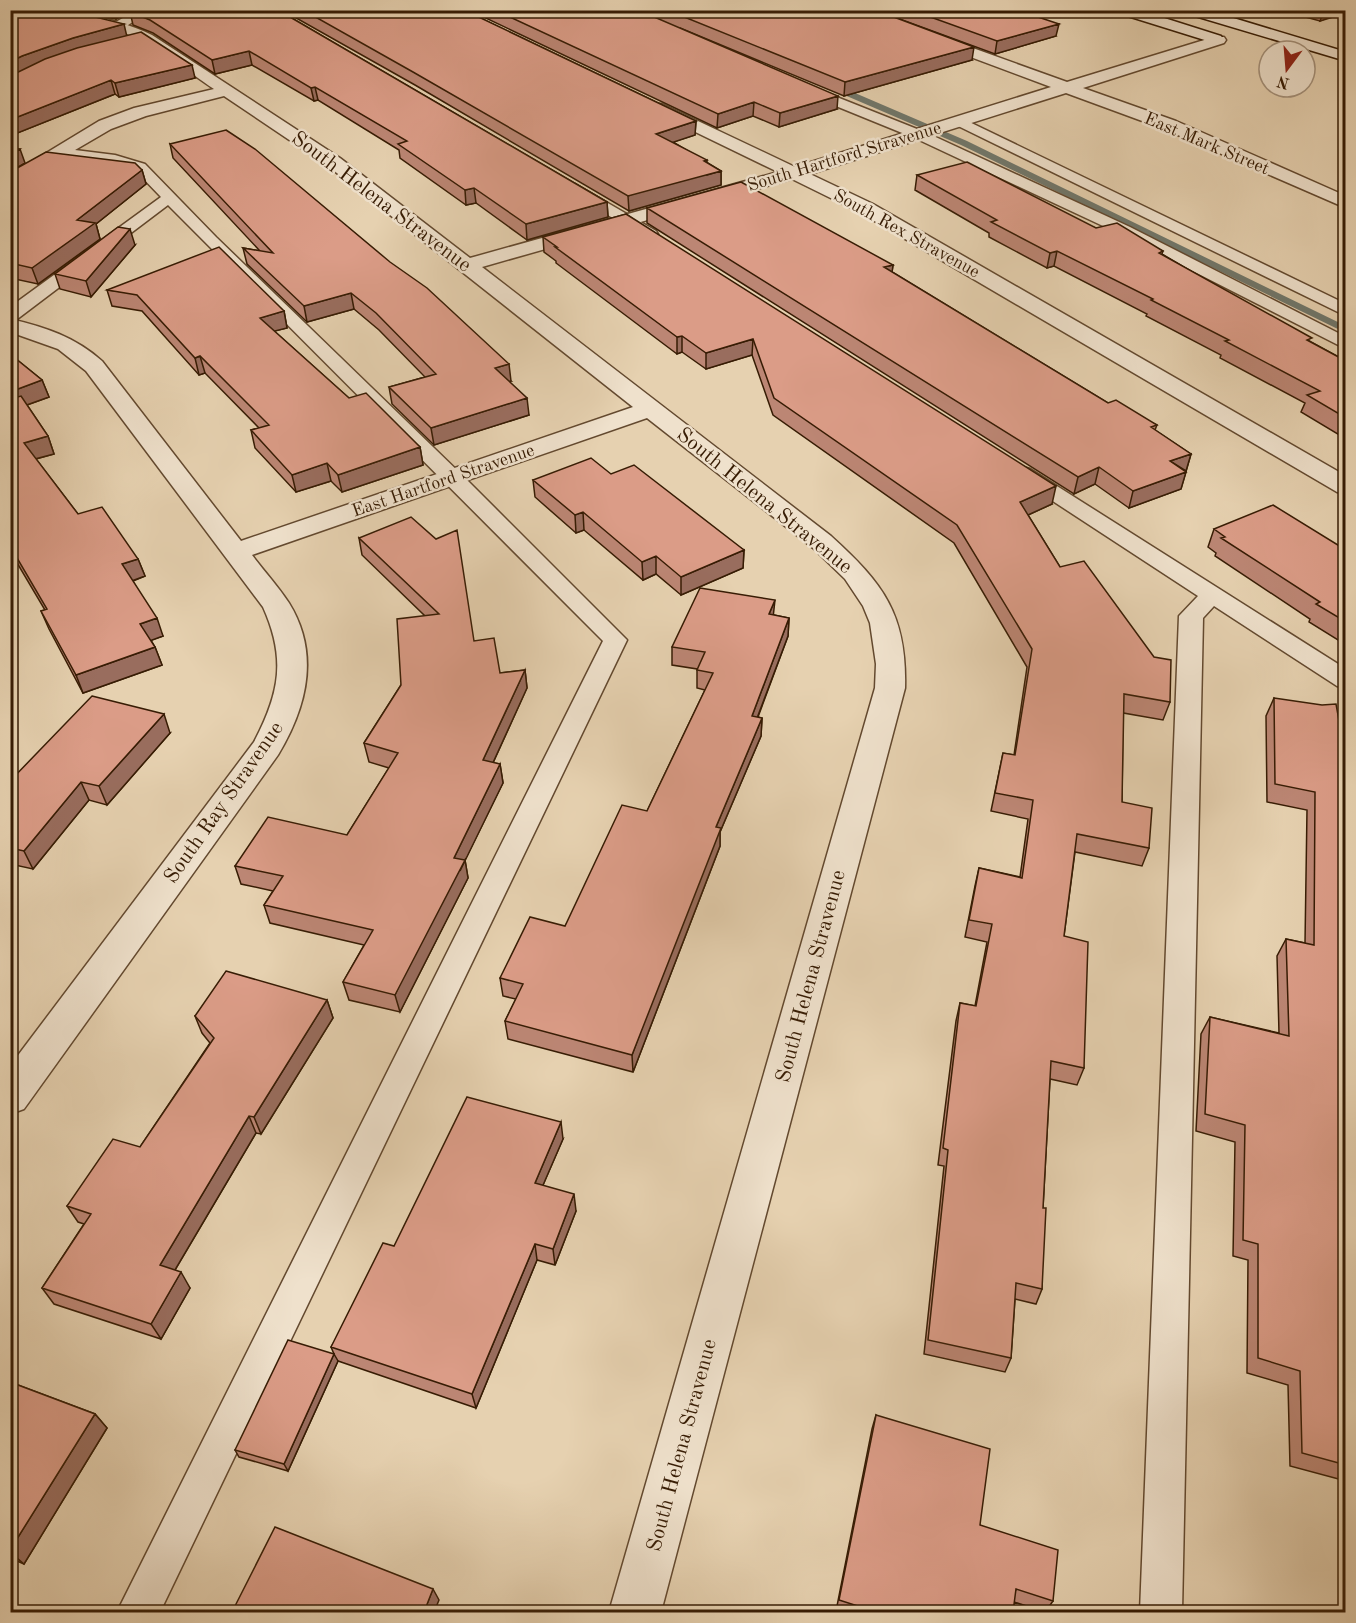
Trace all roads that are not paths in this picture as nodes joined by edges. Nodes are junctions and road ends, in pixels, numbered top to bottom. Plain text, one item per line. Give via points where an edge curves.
1 (15, 10) edge
2 (852, 10) edge
3 (1123, 10) edge
4 (1191, 10) edge
5 (10, 13) edge
6 (900, 28) junction
7 (133, 30) edge
8 (881, 33) edge
9 (1346, 57) edge
10 (792, 82) edge
11 (1066, 88) junction
12 (227, 91) junction
13 (634, 97) edge
14 (959, 121) junction
15 (919, 134) junction
16 (59, 152) junction
17 (795, 173) junction
18 (559, 179) edge
19 (10, 183) edge
20 (171, 199) junction
21 (1346, 203) edge
22 (628, 220) junction
23 (669, 246) edge
24 (468, 265) junction
25 (1346, 311) edge
26 (10, 316) edge
27 (10, 325) edge
28 (1346, 344) edge
29 (652, 408) junction
30 (1011, 465) edge
31 (453, 477) junction
32 (1346, 487) edge
33 (235, 552) junction
34 (1212, 594) junction
35 (1346, 680) edge
36 (10, 1097) edge
37 (138, 1612) edge
38 (635, 1612) edge
39 (1161, 1612) edge

1 - 5 street
2 - 6 street, East Mark Street
3 - 11 street, South Hartford Stravenue via 1224,42
4 - 9 street
5 - 7 street, South Helena Stravenue via 85,20
6 - 8 street
6 - 11 street, East Mark Street
7 - 12 street, South Helena Stravenue
10 - 15 lane
11 - 14 street, South Hartford Stravenue
11 - 21 street, East Mark Street via 1170,125
12 - 16 street via 122,118
12 - 24 street, South Helena Stravenue via 334,162
13 - 17 street, South Rex Stravenue
14 - 15 street, South Hartford Stravenue
14 - 25 lane
15 - 17 street, South Hartford Stravenue
15 - 28 lane via 1124,230
16 - 19 street
16 - 20 lane via 115,159 140,167
17 - 22 street, South Hartford Stravenue
17 - 32 street, South Rex Stravenue via 884,218
18 - 22 lane
20 - 26 lane via 159,204
20 - 31 lane
22 - 23 lane
22 - 24 street, South Hartford Stravenue
24 - 29 street, South Helena Stravenue
27 - 33 street, South Ray Stravenue via 70,346 94,366
29 - 31 street, East Hartford Stravenue
29 - 38 street, South Helena Stravenue via 845,561 879,607 889,634 892,660 890,688
30 - 34 lane
31 - 33 street, East Hartford Stravenue
31 - 37 lane via 615,640
33 - 36 street, South Ray Stravenue via 286,623 295,666 283,718 267,747
34 - 35 lane
34 - 39 lane via 1191,616

